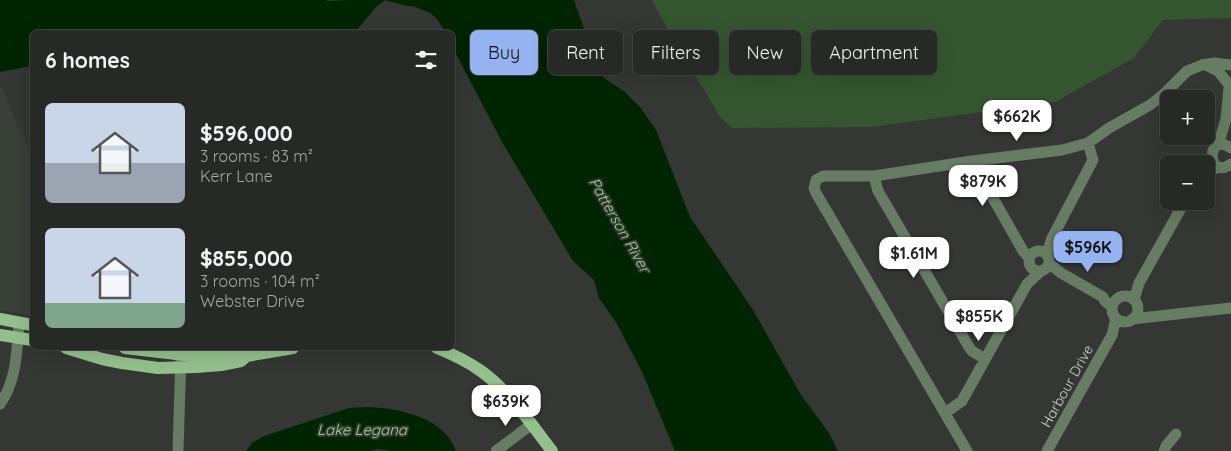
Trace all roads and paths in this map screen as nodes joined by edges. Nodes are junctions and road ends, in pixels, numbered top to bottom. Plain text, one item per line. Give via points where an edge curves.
1 (1206, 65) junction
2 (1231, 65) edge
3 (1230, 83) edge
4 (1088, 143) junction
5 (1218, 145) junction
6 (1231, 148) edge
7 (1211, 155) edge
8 (972, 161) junction
9 (1224, 166) edge
10 (874, 176) junction
11 (1231, 176) edge
12 (1179, 210) edge
13 (1040, 261) junction
14 (1231, 308) edge
15 (1126, 309) junction
16 (0, 320) edge
17 (19, 322) junction
18 (30, 325) edge
19 (0, 335) edge
20 (18, 337) junction
21 (30, 340) edge
22 (73, 350) edge
23 (147, 350) edge
24 (153, 350) edge
25 (282, 350) edge
26 (441, 350) edge
27 (181, 355) junction
28 (247, 356) junction
29 (985, 359) junction
30 (146, 366) junction
31 (181, 368) junction
32 (0, 404) edge
33 (945, 413) junction
34 (532, 424) junction
35 (1176, 434) dead end
36 (178, 451) edge
37 (496, 451) edge
38 (552, 451) edge
39 (967, 451) edge
40 (1047, 451) edge
41 (1164, 451) edge

1 - 2 street via 1214,62
1 - 3 street
1 - 4 street via 1187,71 1150,105
3 - 5 street via 1226,119
4 - 8 street via 1062,150
4 - 13 street via 1093,160
5 - 6 street
5 - 7 street
8 - 10 street
8 - 13 street via 1023,251
9 - 11 street
10 - 29 street via 878,191 972,351
10 - 33 street via 823,176 816,180 814,188
12 - 15 street, Harbour Drive
13 - 15 street via 1103,296 1105,301
13 - 29 street
14 - 15 street via 1148,318
15 - 40 street, Harbour Drive
16 - 17 main road
17 - 18 main road
17 - 20 street
19 - 20 main road
20 - 21 main road
20 - 32 street via 11,383
22 - 30 main road via 102,359
23 - 30 street
24 - 27 main road
25 - 28 main road
26 - 34 main road via 461,358 487,376
27 - 28 main road via 241,353
27 - 31 street
28 - 31 main road via 241,361 221,365
29 - 33 street via 962,401
30 - 31 main road
31 - 36 street
33 - 39 street
34 - 37 street
34 - 38 main road
35 - 41 street

